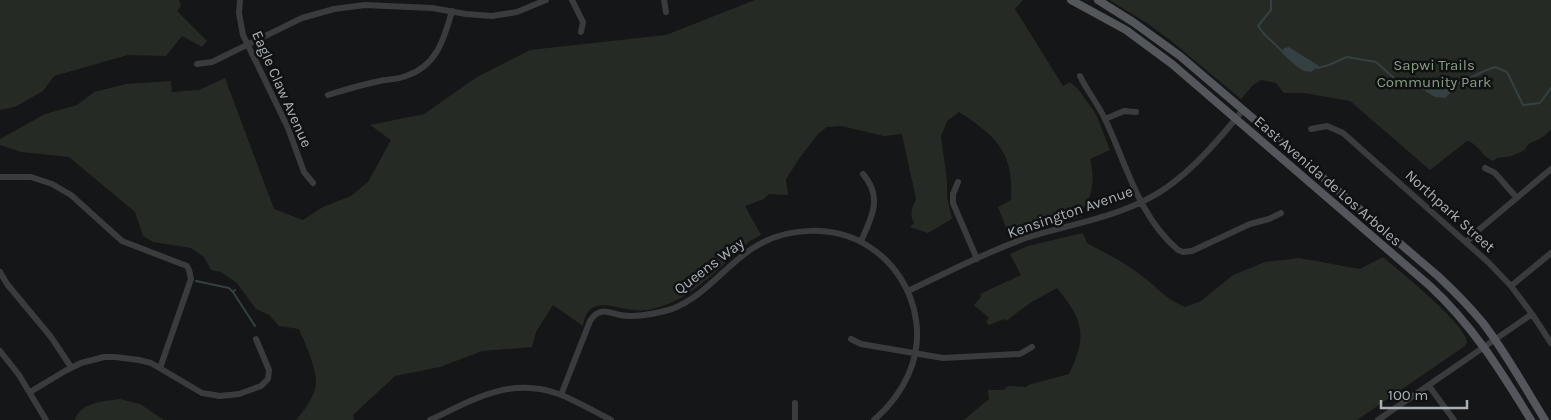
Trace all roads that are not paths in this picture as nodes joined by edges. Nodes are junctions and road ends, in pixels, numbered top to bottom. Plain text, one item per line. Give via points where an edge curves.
1 (240, 0) edge
2 (546, 0) edge
3 (572, 0) edge
4 (664, 0) edge
5 (1071, 0) edge
6 (1098, 0) edge
7 (452, 11) junction
8 (666, 12) dead end
9 (581, 32) dead end
10 (248, 45) junction
11 (197, 64) dead end
12 (1080, 76) dead end
13 (328, 95) dead end
14 (1244, 110) junction
15 (1136, 112) dead end
16 (1105, 119) junction
17 (1235, 119) junction
18 (1311, 129) dead end
19 (1485, 168) dead end
20 (1551, 169) edge
21 (863, 174) dead end
22 (0, 177) edge
23 (958, 182) dead end
24 (314, 184) dead end
25 (1517, 198) junction
26 (1141, 202) junction
27 (1281, 213) dead end
28 (861, 241) junction
29 (1467, 242) junction
30 (1551, 253) edge
31 (977, 260) junction
32 (0, 272) edge
33 (1511, 286) junction
34 (908, 291) junction
35 (1532, 314) junction
36 (256, 339) dead end
37 (851, 339) dead end
38 (1494, 339) junction
39 (1551, 343) edge
40 (1484, 346) junction
41 (1032, 347) dead end
42 (0, 351) edge
43 (915, 353) junction
44 (72, 367) junction
45 (160, 368) junction
46 (1429, 386) junction
47 (30, 392) junction
48 (560, 394) junction
49 (795, 403) dead end
50 (877, 419) edge
51 (46, 420) edge
52 (430, 420) edge
53 (611, 420) edge
54 (794, 420) edge
55 (1378, 420) edge
56 (1454, 420) edge
57 (1531, 420) edge
58 (1545, 420) edge

1 - 10 street, Eagle Claw Avenue via 240,24
2 - 7 street via 504,15 480,16
3 - 9 street via 583,22
4 - 8 street
5 - 17 main road, East Avenida de Los Arboles via 1126,30 1172,64
6 - 14 main road, East Avenida de Los Arboles via 1173,51
7 - 10 street via 365,5 334,9 302,18
7 - 13 street via 440,49 422,69 405,77 367,83
10 - 11 street via 212,62
10 - 24 street, Eagle Claw Avenue via 288,128 304,172
12 - 16 street
14 - 17 street, Kensington Avenue
14 - 38 main road, East Avenida de Los Arboles via 1438,276 1463,300
15 - 16 street via 1124,110
16 - 26 street
17 - 26 street, Kensington Avenue via 1191,168
17 - 40 main road, East Avenida de Los Arboles via 1437,292
18 - 29 street, Northpark Street via 1327,126 1343,133
19 - 25 street via 1495,173
20 - 25 street
21 - 28 street via 874,190 875,201 871,220
22 - 45 street via 31,177 52,184 71,195 122,241 187,266 191,279
23 - 31 street via 953,203
25 - 29 street
26 - 27 street via 1160,231 1183,252
26 - 31 street, Kensington Avenue via 1099,219 1024,239
28 - 34 street, Queens Way via 888,262
28 - 48 street, Queens Way via 824,231 784,235 753,247 696,295 674,308 640,316 604,311 596,313
29 - 33 street, Northpark Street
30 - 33 street
31 - 34 street, Kensington Avenue
32 - 44 street
33 - 35 street, Northpark Street
34 - 43 street, Queens Way via 916,321
35 - 38 street
35 - 39 street, Northpark Street
36 - 45 street via 270,374 262,386 239,394 220,396 202,393
37 - 43 street via 861,344
38 - 40 street
38 - 58 main road, East Avenida de Los Arboles
40 - 46 street
40 - 57 main road, East Avenida de Los Arboles
41 - 43 street via 1020,354 961,358
42 - 47 street
43 - 50 street, Queens Way via 902,387
44 - 45 street via 115,357 138,360
44 - 47 street
46 - 55 street
46 - 56 street
47 - 51 street
48 - 52 street via 530,387 500,389
48 - 53 street
49 - 54 street

